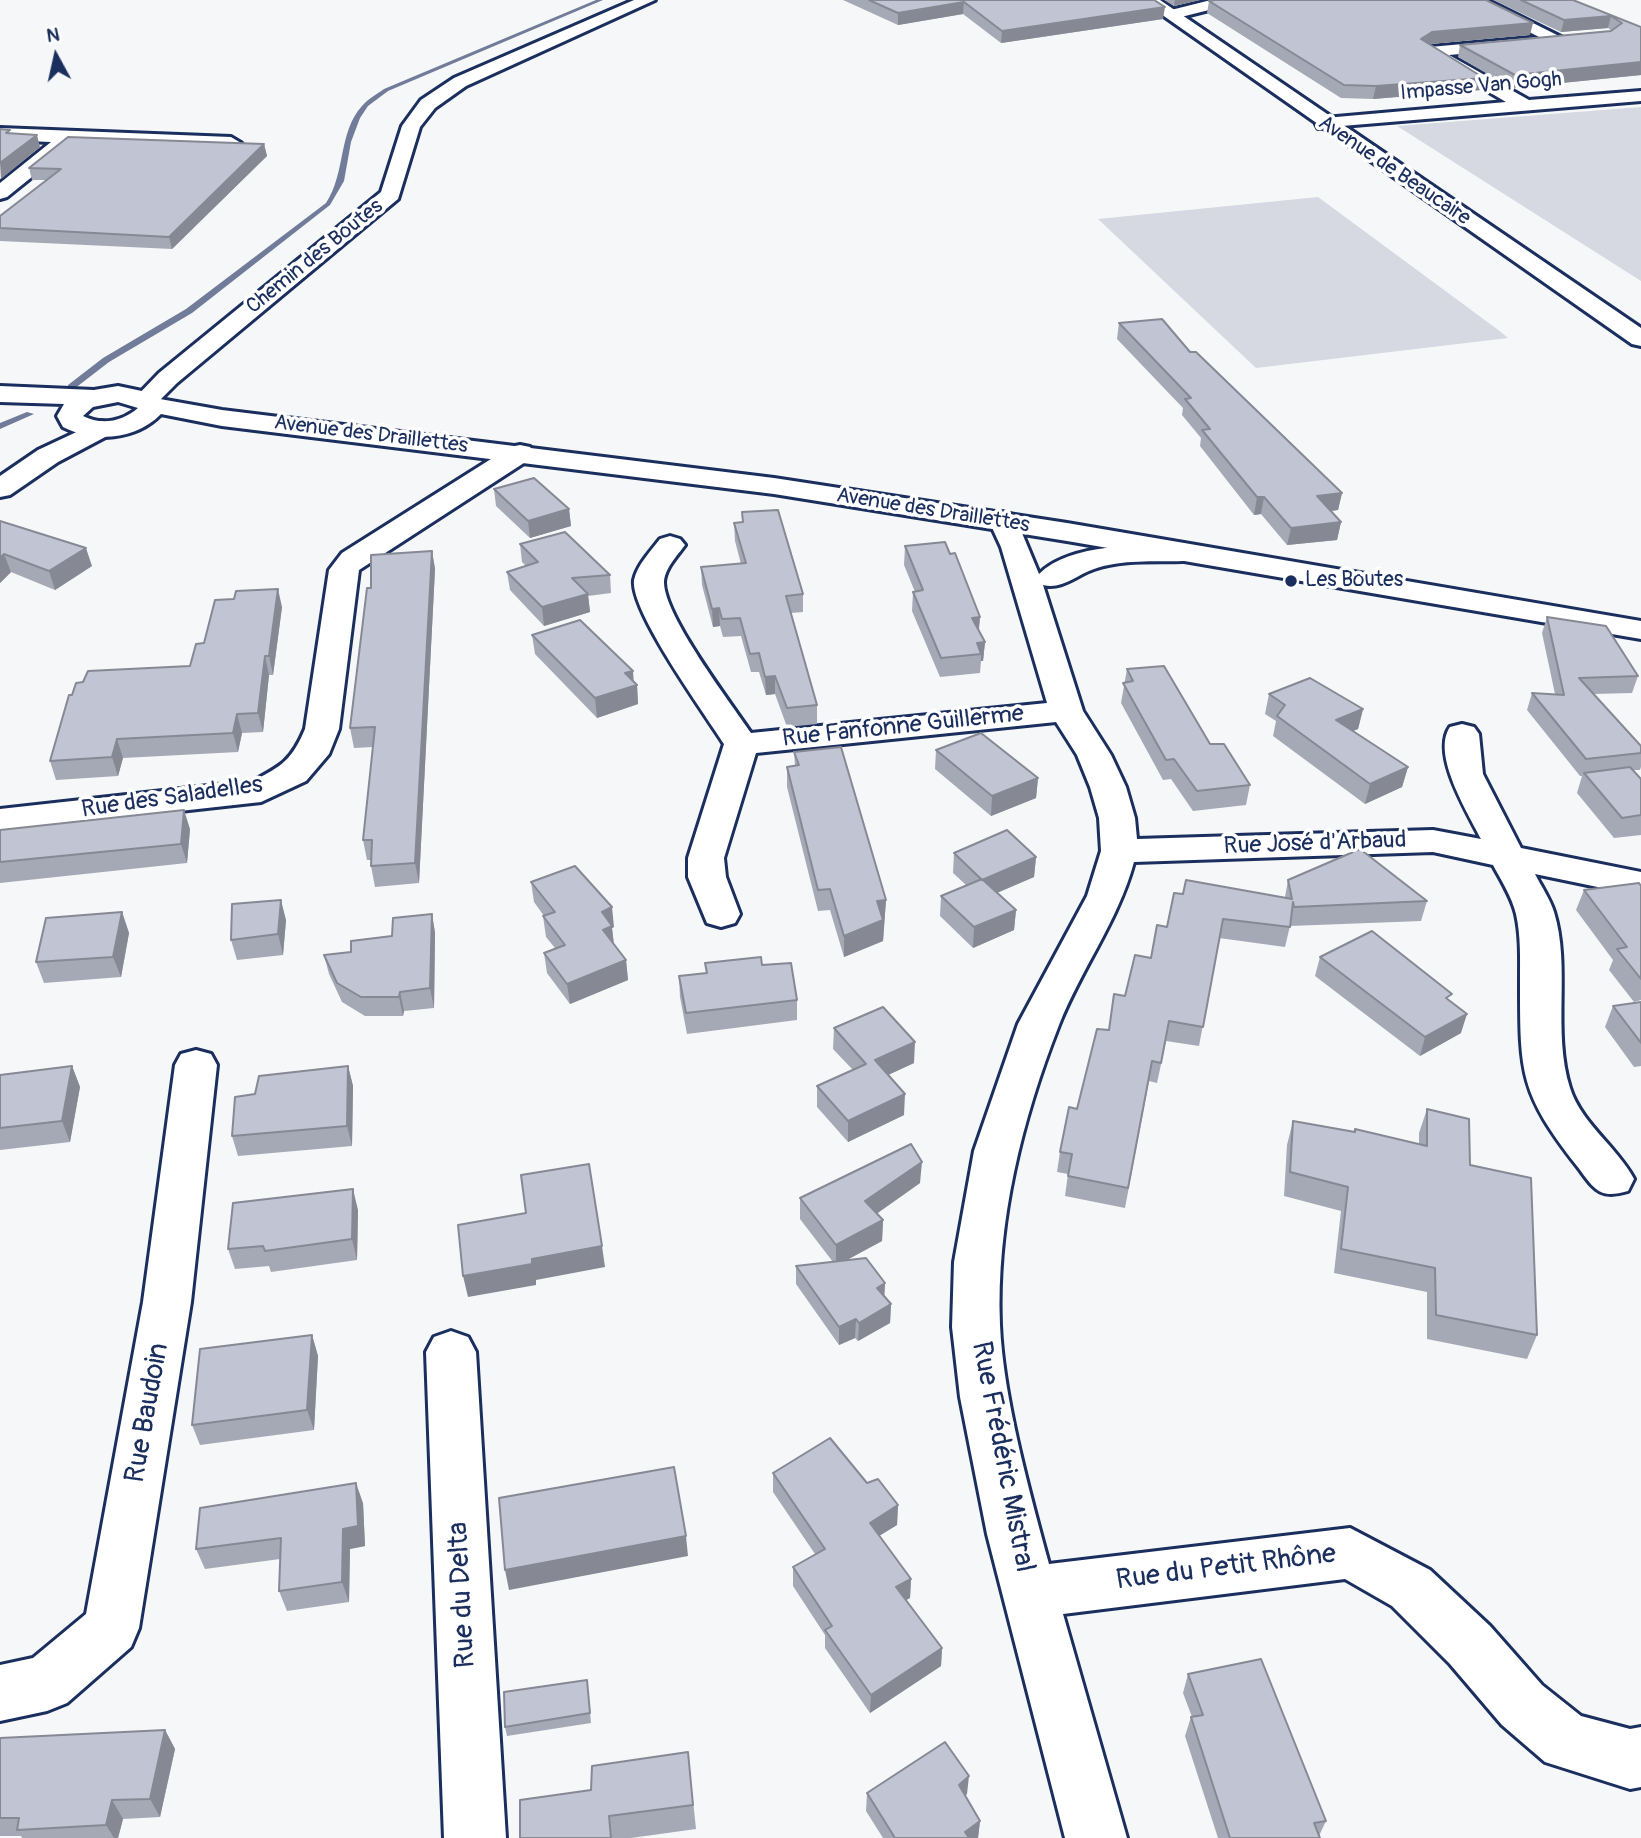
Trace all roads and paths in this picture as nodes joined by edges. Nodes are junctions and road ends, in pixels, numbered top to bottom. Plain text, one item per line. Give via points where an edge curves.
1 (647, 0) edge
2 (1149, 0) edge
3 (1231, 0) edge
4 (1474, 0) edge
5 (1173, 14) junction
6 (1641, 96) edge
7 (1526, 106) junction
8 (1325, 124) junction
9 (0, 134) edge
10 (69, 137) junction
11 (231, 143) edge
12 (0, 193) edge
13 (1641, 339) edge
14 (12, 396) edge
15 (95, 398) junction
16 (142, 404) junction
17 (83, 422) junction
18 (520, 453) junction
19 (0, 489) edge
20 (1003, 522) junction
21 (1067, 532) junction
22 (670, 545) dead end
23 (1183, 552) junction
24 (1052, 578) junction
25 (1641, 630) edge
26 (1046, 648) junction
27 (1066, 710) junction
28 (1462, 734) dead end
29 (741, 744) junction
30 (0, 820) edge
31 (1119, 851) junction
32 (1510, 858) junction
33 (1641, 884) edge
34 (721, 914) dead end
35 (197, 1065) dead end
36 (1612, 1179) dead end
37 (451, 1352) dead end
38 (1029, 1592) junction
39 (0, 1693) edge
40 (1641, 1758) edge
41 (475, 1838) edge
42 (1096, 1838) edge

1 - 16 street, Chemin des Boutes via 460,82 428,104 411,126 391,194
2 - 5 street, Avenue de Beaucaire
3 - 5 street
4 - 7 street via 1565,39 1430,52
5 - 8 street, Avenue de Beaucaire
6 - 7 street, Impasse Van Gogh
7 - 8 street, Impasse Van Gogh
8 - 13 street, Avenue de Beaucaire
9 - 10 street
10 - 11 street
10 - 12 street
14 - 15 street
14 - 17 street
15 - 16 street
15 - 17 street
16 - 17 street via 123,426
16 - 18 street, Avenue des Draillettes via 222,418
17 - 19 street via 48,456
18 - 20 street, Avenue des Draillettes
18 - 30 street, Rue des Saladelles via 352,559 344,570 322,729 312,754 294,774 261,790
20 - 21 street, Avenue des Draillettes
20 - 26 street, Rue Frédéric Mistral via 1016,547
21 - 23 street, Avenue des Draillettes
21 - 24 street, Rue Frédéric Mistral
22 - 29 street via 651,572 650,592 684,658
23 - 24 street via 1100,556 1073,564
23 - 25 street, Avenue des Draillettes
24 - 26 street, Rue Frédéric Mistral
26 - 27 street, Rue Frédéric Mistral
27 - 29 street, Rue Fanfonne Guillerme
27 - 31 street, Rue Frédéric Mistral via 1108,787 1117,818
28 - 32 street via 1466,774
29 - 34 street via 706,858 707,877
31 - 32 street, Rue José d'Arbaud via 1405,840 1433,841
31 - 38 street, Rue Frédéric Mistral via 1107,896 1039,1024 996,1151 977,1262 976,1327 985,1397
32 - 33 street, Rue José d'Arbaud
32 - 36 street via 1535,911 1541,1058 1549,1090 1561,1115
35 - 39 street, Rue Baudoin via 167,1302 111,1628 47,1683
37 - 41 street, Rue du Delta
38 - 40 street, Rue du Petit Rhône via 1350,1553 1411,1588 1470,1645 1522,1705 1566,1741
38 - 42 street, Rue Frédéric Mistral

